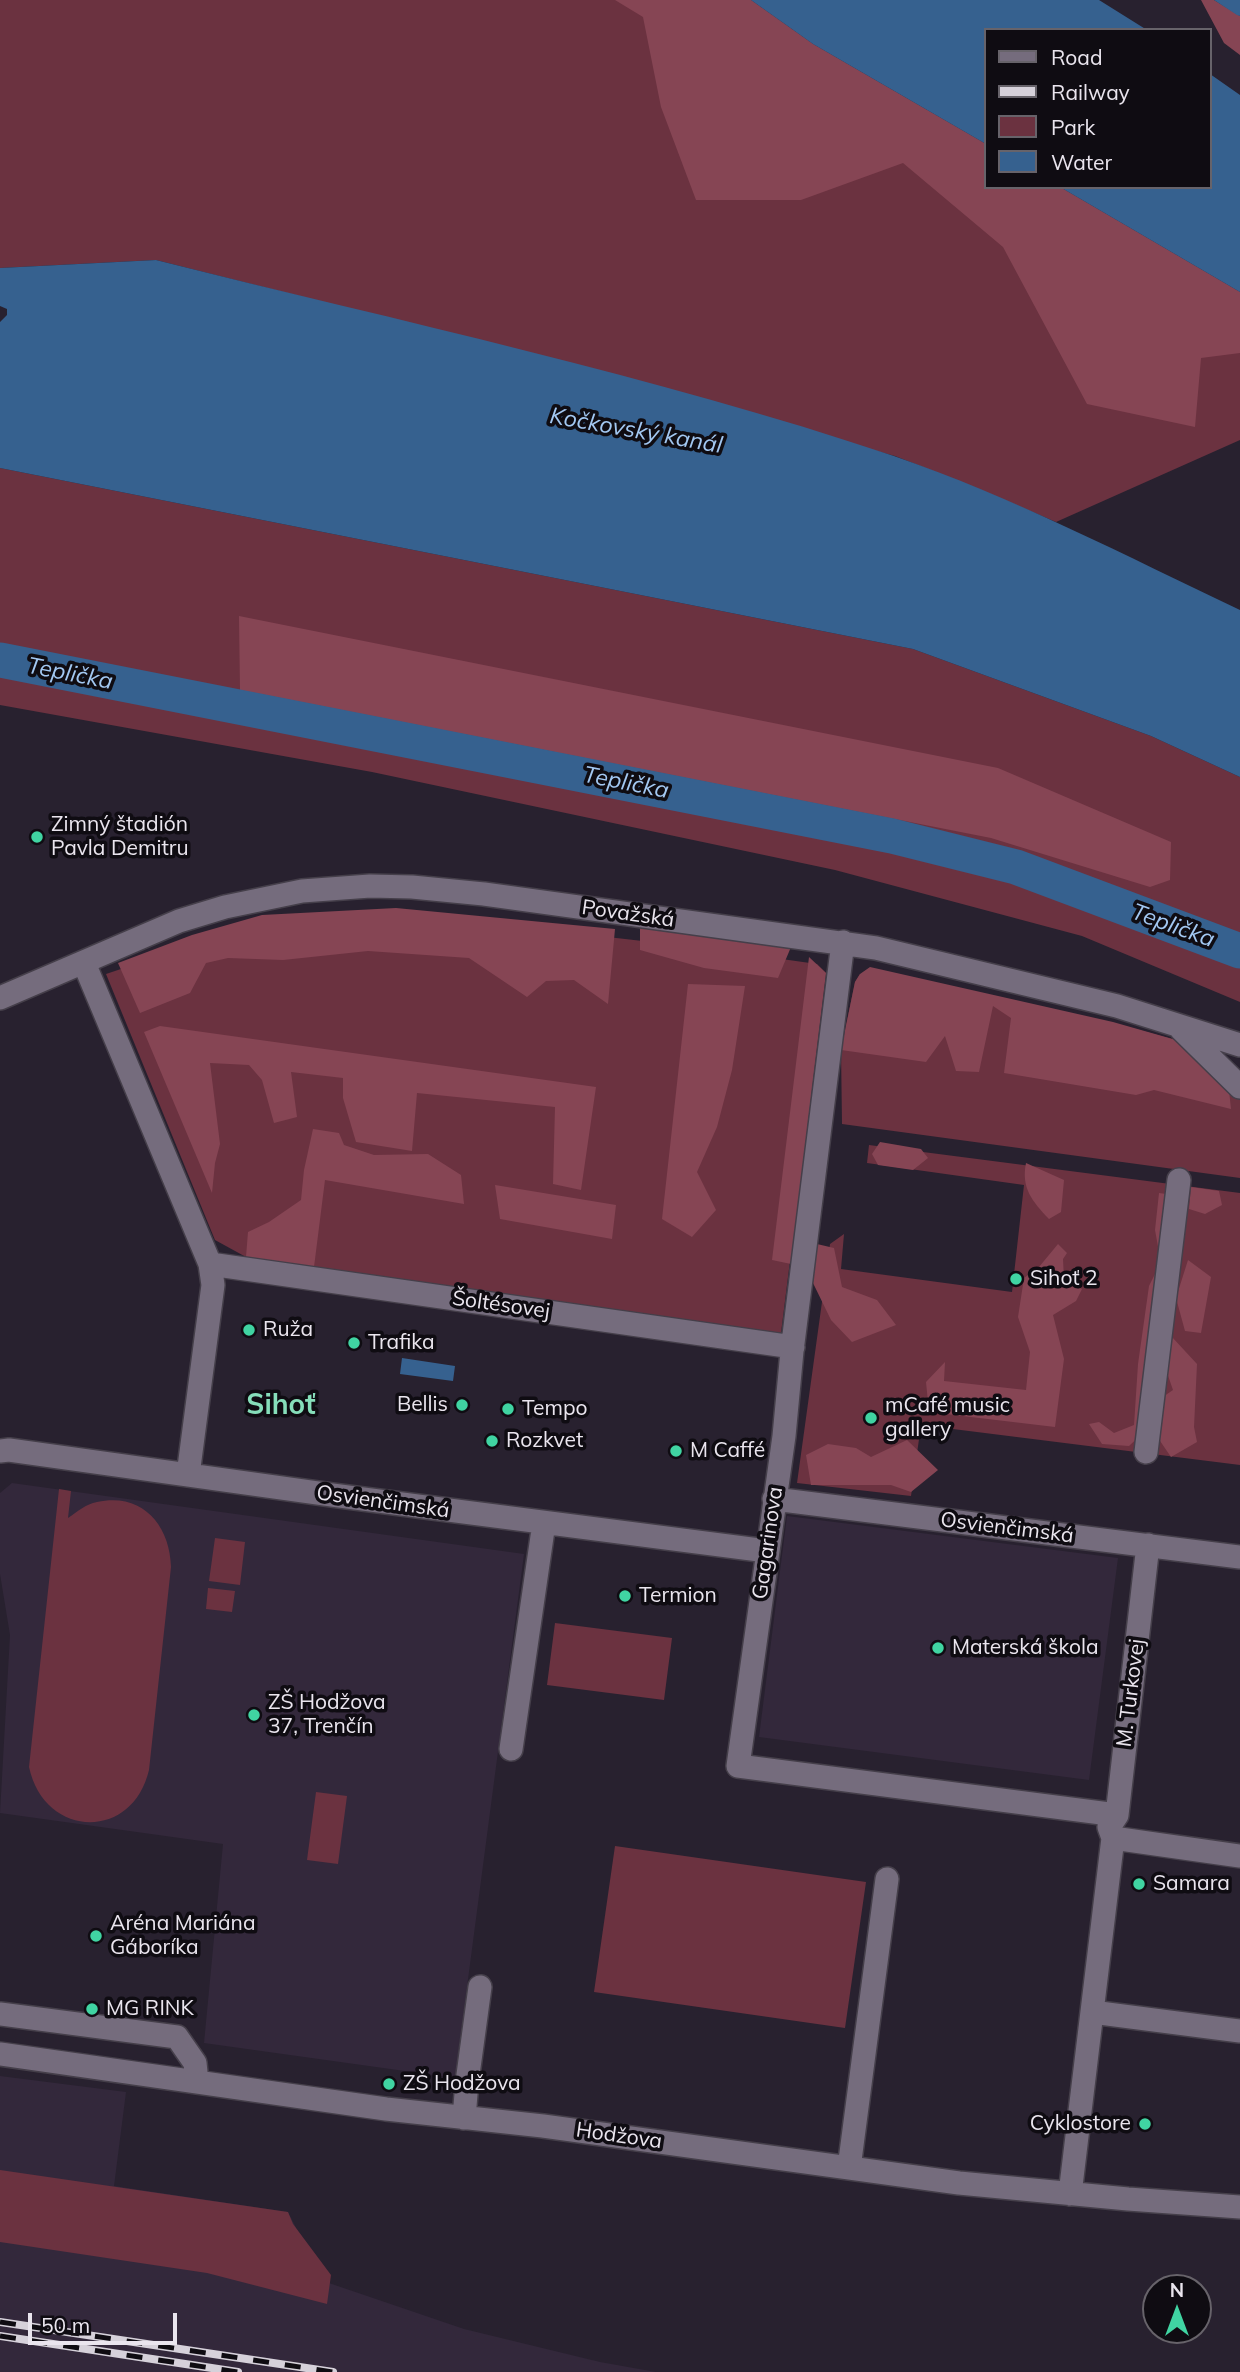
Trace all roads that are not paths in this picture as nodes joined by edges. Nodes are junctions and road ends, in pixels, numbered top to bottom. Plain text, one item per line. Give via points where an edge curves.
1 (843, 942) junction
2 (84, 963) junction
3 (0, 998) edge
4 (1177, 1024) junction
5 (1240, 1045) edge
6 (1240, 1087) edge
7 (1179, 1180) dead end
8 (210, 1264) junction
9 (793, 1347) junction
10 (0, 1451) edge
11 (1146, 1452) dead end
12 (188, 1475) junction
13 (774, 1499) junction
14 (544, 1523) junction
15 (1148, 1545) junction
16 (767, 1551) junction
17 (1240, 1557) edge
18 (511, 1749) dead end
19 (1117, 1815) junction
20 (1113, 1838) junction
21 (1240, 1856) edge
22 (887, 1879) dead end
23 (480, 1987) dead end
24 (1092, 2012) junction
25 (0, 2014) edge
26 (1240, 2031) edge
27 (0, 2054) edge
28 (197, 2082) junction
29 (464, 2118) junction
30 (849, 2168) junction
31 (1070, 2194) junction
32 (1240, 2207) edge

1 - 2 street, Považská via 446,890 370,886 302,891 225,907 179,921
1 - 4 street, Považská
1 - 9 street, Gagarinova
2 - 3 street, Považská
2 - 8 street
4 - 5 street
4 - 6 street, Považská
7 - 11 street
8 - 9 street, Šoltésovej
8 - 12 street via 213,1285
9 - 13 street, Gagarinova
10 - 12 street, Osvienčimská
12 - 14 street, Osvienčimská
13 - 15 street, Osvienčimská
13 - 16 street, Gagarinova
14 - 16 street, Osvienčimská
14 - 18 street
15 - 17 street, Osvienčimská
15 - 19 street, M. Turkovej
16 - 19 street, Gagarinova via 738,1766
19 - 20 street, M. Turkovej via 1109,1827
20 - 21 street
20 - 24 street, M. Turkovej
22 - 30 street
23 - 29 street
24 - 26 street
24 - 31 street, M. Turkovej
25 - 28 street via 177,2037 195,2063
27 - 28 street, Hodžova
28 - 29 street, Hodžova
29 - 30 street, Hodžova
30 - 31 street, Hodžova
31 - 32 street, Hodžova

